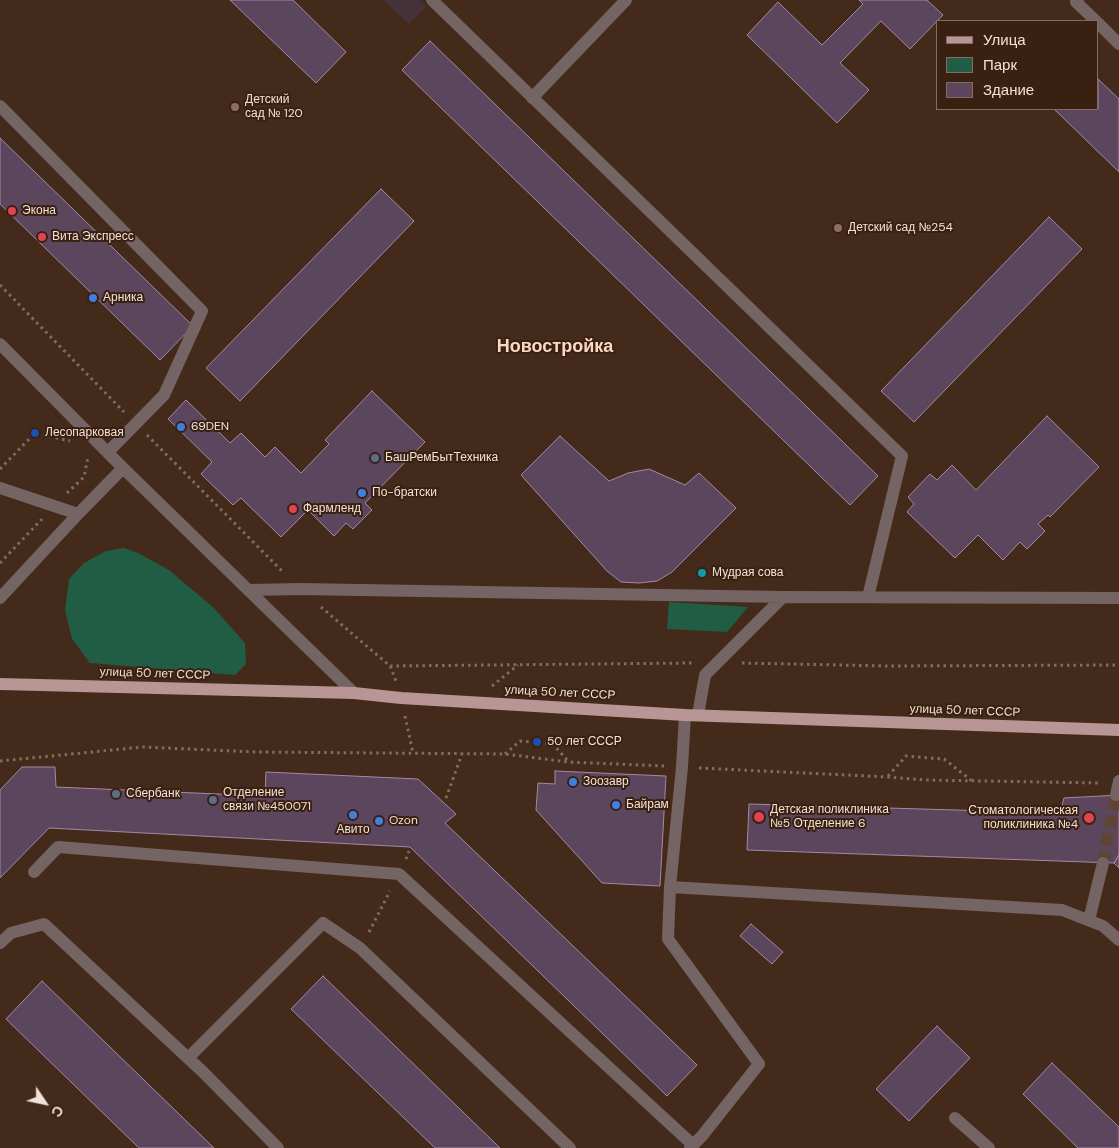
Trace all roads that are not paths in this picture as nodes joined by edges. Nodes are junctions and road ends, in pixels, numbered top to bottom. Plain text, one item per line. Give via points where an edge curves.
1 (432, 0) edge
2 (626, 0) edge
3 (1076, 1) edge
4 (1095, 20) edge
5 (1099, 24) edge
6 (1119, 44) edge
7 (532, 98) junction
8 (0, 106) edge
9 (0, 344) edge
10 (108, 452) junction
11 (123, 468) junction
12 (0, 488) edge
13 (78, 514) junction
14 (248, 590) junction
15 (783, 597) junction
16 (868, 597) junction
17 (0, 598) edge
18 (1119, 598) edge
19 (0, 684) edge
20 (354, 693) junction
21 (691, 715) junction
22 (1119, 730) edge
23 (1103, 863) tunnel mouth
24 (34, 872) dead end
25 (670, 887) junction
26 (1089, 920) junction
27 (1119, 940) edge
28 (0, 943) edge
29 (188, 1058) junction
30 (955, 1118) dead end
31 (691, 1146) edge
32 (278, 1148) edge
33 (570, 1148) edge
34 (989, 1148) edge

1 - 7 street
2 - 7 street
3 - 4 street
5 - 6 street
7 - 16 street via 902,456
8 - 10 street via 202,311 164,395
9 - 10 street via 94,444
10 - 11 street
11 - 13 street
11 - 14 street
12 - 13 street
13 - 17 street
14 - 15 street
14 - 20 street
15 - 16 street
15 - 21 street via 704,675
16 - 18 street
19 - 20 main road, улица 50 лет СССР
20 - 21 main road, улица 50 лет СССР
21 - 22 main road, улица 50 лет СССР
21 - 25 street via 682,767
23 - 26 street
24 - 31 street via 58,847 399,874
25 - 26 street via 1062,910
25 - 31 street via 668,939 759,1064
26 - 27 street via 1103,926
28 - 29 street via 11,933 44,924
29 - 32 street
29 - 33 street via 323,923 360,948
30 - 34 street

